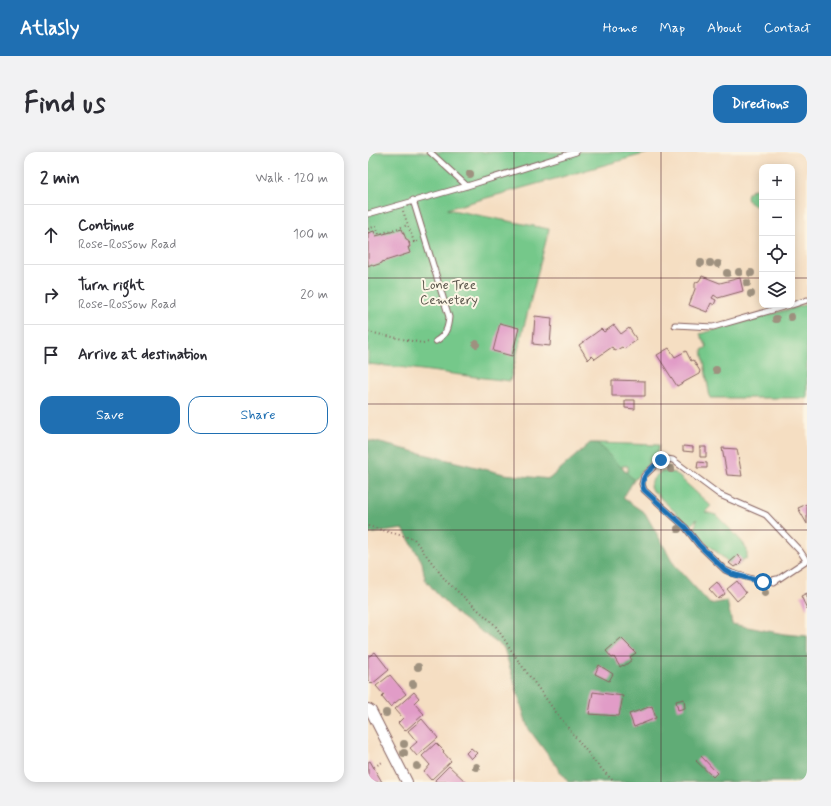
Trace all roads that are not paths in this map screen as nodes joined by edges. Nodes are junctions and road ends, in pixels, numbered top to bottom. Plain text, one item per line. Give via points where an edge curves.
1 (430, 152) edge
2 (576, 152) edge
3 (467, 186) junction
4 (413, 200) junction
5 (368, 214) edge
6 (807, 300) edge
7 (795, 304) edge
8 (780, 308) edge
9 (675, 325) dead end
10 (436, 341) road end
11 (806, 560) edge
12 (368, 709) edge
13 (407, 782) edge

1 - 3 lane
2 - 3 lane
3 - 4 lane
4 - 5 lane
4 - 10 lane via 449,317 448,327 443,336
6 - 7 lane
8 - 9 lane via 713,327
11 - 11 lane via 774,582 777,579 763,582 732,574 644,490 644,476 661,460 673,460 720,495 766,515
12 - 13 street

